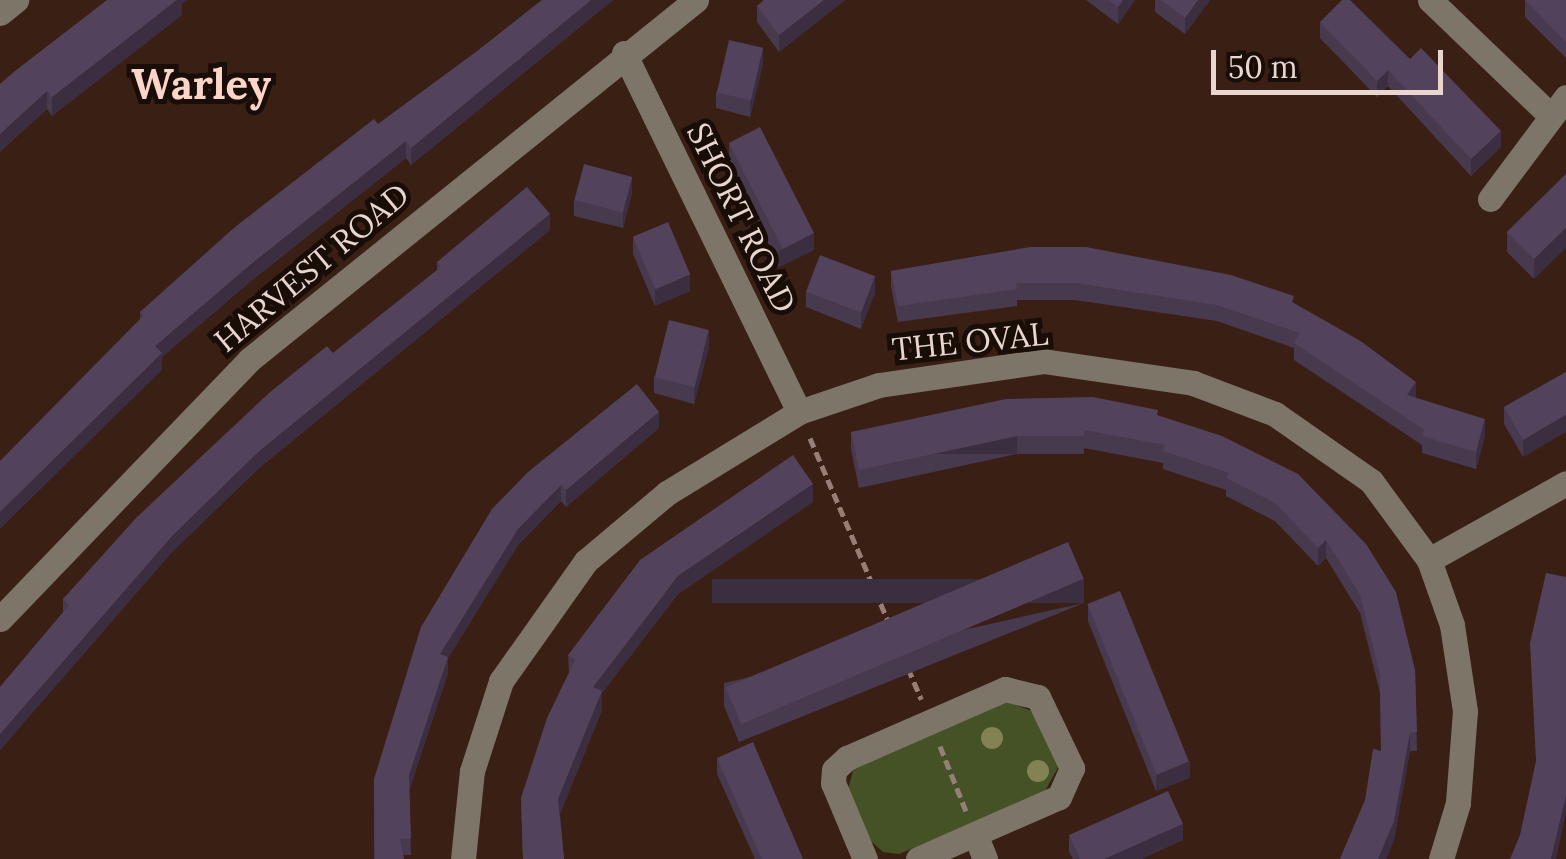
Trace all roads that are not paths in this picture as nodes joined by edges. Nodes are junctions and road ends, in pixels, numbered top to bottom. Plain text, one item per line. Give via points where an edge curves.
1 (16, 0) edge
2 (696, 0) edge
3 (1430, 0) edge
4 (0, 13) edge
5 (624, 52) junction
6 (1557, 105) edge
7 (1490, 199) dead end
8 (799, 412) junction
9 (1566, 483) edge
10 (1429, 560) junction
11 (0, 618) edge
12 (975, 834) junction
13 (463, 859) edge
14 (866, 859) edge
15 (918, 859) edge
16 (986, 859) edge
17 (1441, 859) edge

1 - 4 street
2 - 5 street, HARVEST ROAD
3 - 6 street
5 - 8 street, SHORT ROAD
5 - 11 street, HARVEST ROAD via 248,360
6 - 7 street
8 - 10 street, THE OVAL via 879,384 1043,362 1193,383 1275,414 1371,481
8 - 13 street, THE OVAL via 667,493 586,562 532,631 501,680 472,771
9 - 10 street
10 - 17 street, THE OVAL via 1452,625 1465,710 1458,804
12 - 14 street via 1059,798 1072,768 1038,697 1022,688 1006,688 834,770 833,784
12 - 15 street
12 - 16 street

